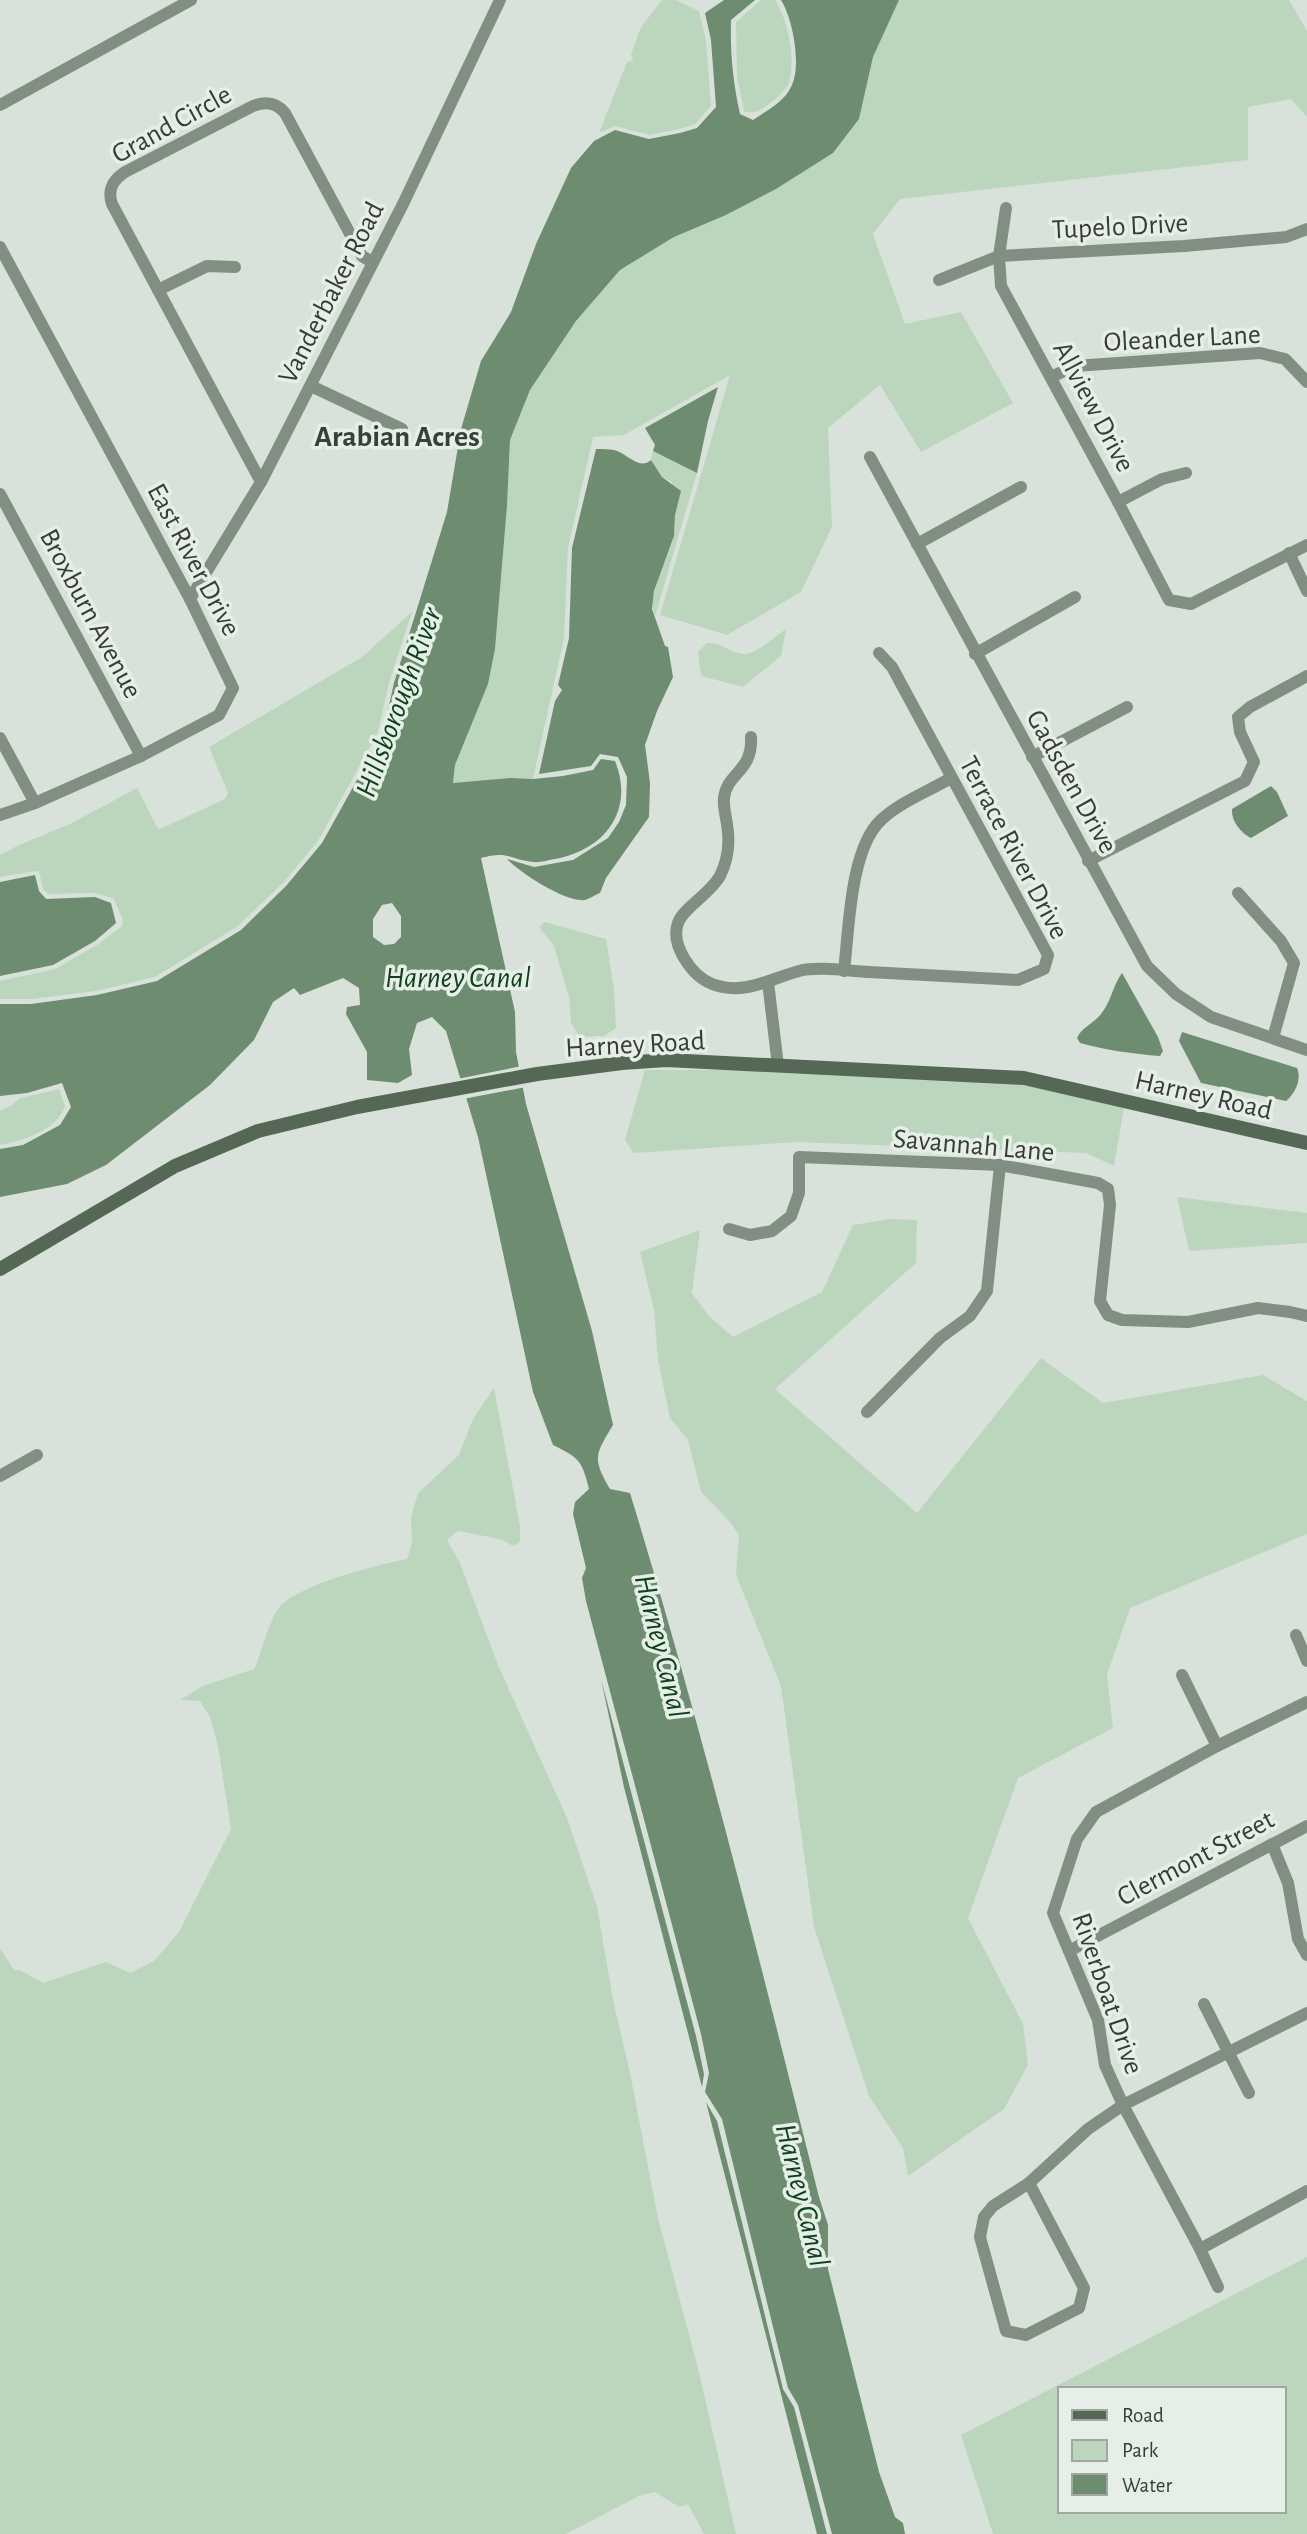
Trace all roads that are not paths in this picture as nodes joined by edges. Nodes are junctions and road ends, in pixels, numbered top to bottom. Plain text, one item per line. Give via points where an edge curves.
1 (191, 0) edge
2 (500, 0) edge
3 (0, 105) edge
4 (1006, 208) dead end
5 (1307, 229) edge
6 (0, 247) edge
7 (999, 257) junction
8 (372, 262) junction
9 (235, 267) dead end
10 (939, 280) dead end
11 (158, 290) junction
12 (1051, 377) junction
13 (1307, 382) edge
14 (311, 386) junction
15 (402, 429) dead end
16 (870, 457) dead end
17 (1186, 472) dead end
18 (261, 482) junction
19 (1021, 487) dead end
20 (0, 494) edge
21 (1118, 502) junction
22 (917, 544) junction
23 (1307, 545) edge
24 (1289, 554) junction
25 (1307, 591) edge
26 (1075, 597) dead end
27 (190, 599) junction
28 (879, 653) dead end
29 (975, 654) junction
30 (1307, 676) edge
31 (1127, 707) dead end
32 (751, 737) dead end
33 (0, 738) edge
34 (141, 756) junction
35 (1032, 757) junction
36 (951, 778) junction
37 (35, 803) junction
38 (0, 815) edge
39 (1088, 861) junction
40 (1238, 893) dead end
41 (844, 971) junction
42 (768, 982) junction
43 (1273, 1038) junction
44 (1307, 1050) edge
45 (778, 1066) junction
46 (1307, 1143) edge
47 (1000, 1166) junction
48 (729, 1229) dead end
49 (0, 1269) edge
50 (1307, 1316) edge
51 (867, 1412) dead end
52 (37, 1455) dead end
53 (0, 1476) edge
54 (1296, 1635) dead end
55 (1307, 1661) edge
56 (1182, 1675) dead end
57 (1307, 1702) edge
58 (1217, 1746) junction
59 (1307, 1826) edge
60 (1272, 1844) junction
61 (1069, 1951) junction
62 (1307, 1955) edge
63 (1204, 2004) dead end
64 (1307, 2013) edge
65 (1228, 2054) junction
66 (1249, 2093) dead end
67 (1123, 2105) junction
68 (1029, 2183) junction
69 (1307, 2191) edge
70 (1200, 2249) junction
71 (1218, 2287) dead end

1 - 3 street
2 - 8 street, Vanderbaker Road
4 - 7 street, Allview Drive
5 - 7 street, Tupelo Drive via 1286,237
6 - 27 street, East River Drive
7 - 10 street, Tupelo Drive
7 - 12 street, Allview Drive via 1001,286
8 - 11 street, Grand Circle via 362,256 285,113 276,105 262,103 125,172 109,190
8 - 14 street, Vanderbaker Road
9 - 11 street via 207,266
11 - 18 street, Grand Circle
12 - 13 street, Oleander Lane via 1075,366 1260,353 1285,359
12 - 21 street, Allview Drive
14 - 15 street
14 - 18 street, Vanderbaker Road
16 - 22 street, Gadsden Drive
17 - 21 street
18 - 27 street, Vanderbaker Road
19 - 22 street
20 - 34 street, Broxburn Avenue
21 - 24 street, Allview Drive via 1168,600 1191,604
22 - 29 street, Gadsden Drive
23 - 24 street
24 - 25 street
26 - 29 street
27 - 34 street, East River Drive via 233,688 219,715
28 - 36 street, Terrace River Drive via 892,667
29 - 35 street, Gadsden Drive
30 - 39 street via 1238,717 1254,762 1245,780
31 - 35 street
32 - 42 street, Terrace River Drive via 750,757 724,797 727,860 709,893 677,924 677,942 685,960 712,984 750,988
33 - 37 street
34 - 37 street, East River Drive
35 - 39 street, Gadsden Drive
36 - 41 street via 880,821 865,844
36 - 41 street, Terrace River Drive via 1048,955 1044,969 1018,980
37 - 38 street, East River Drive
39 - 43 street, Gadsden Drive via 1147,966 1176,994 1211,1017
40 - 43 street via 1281,941 1294,963
41 - 42 street, Terrace River Drive via 802,970
42 - 45 street
43 - 44 street, Gadsden Drive
45 - 46 street, Harney Road via 1024,1078
45 - 49 street, Harney Road via 666,1060 537,1074 357,1107 258,1131 175,1166
47 - 48 street, Savannah Lane via 799,1157 799,1193 791,1216 772,1231 750,1235
47 - 50 street, Savannah Lane via 1098,1183 1108,1189 1100,1301 1108,1315 1122,1320 1188,1322 1258,1308
47 - 51 street via 986,1291 970,1316 940,1338
52 - 53 street
54 - 55 street
56 - 58 street
57 - 58 street, Riverboat Drive
58 - 61 street, Riverboat Drive via 1096,1812 1077,1839 1053,1913
59 - 60 street, Clermont Street
60 - 61 street, Clermont Street
60 - 62 street via 1289,1883 1298,1939
61 - 67 street, Riverboat Drive via 1098,2020 1105,2066
63 - 65 street
64 - 65 street
65 - 66 street
65 - 67 street
67 - 68 street via 1088,2129
67 - 70 street, Riverboat Drive
68 - 68 street via 1084,2288 1079,2308 1026,2335 1006,2331 980,2237 984,2217 993,2206
69 - 70 street
70 - 71 street, Riverboat Drive

